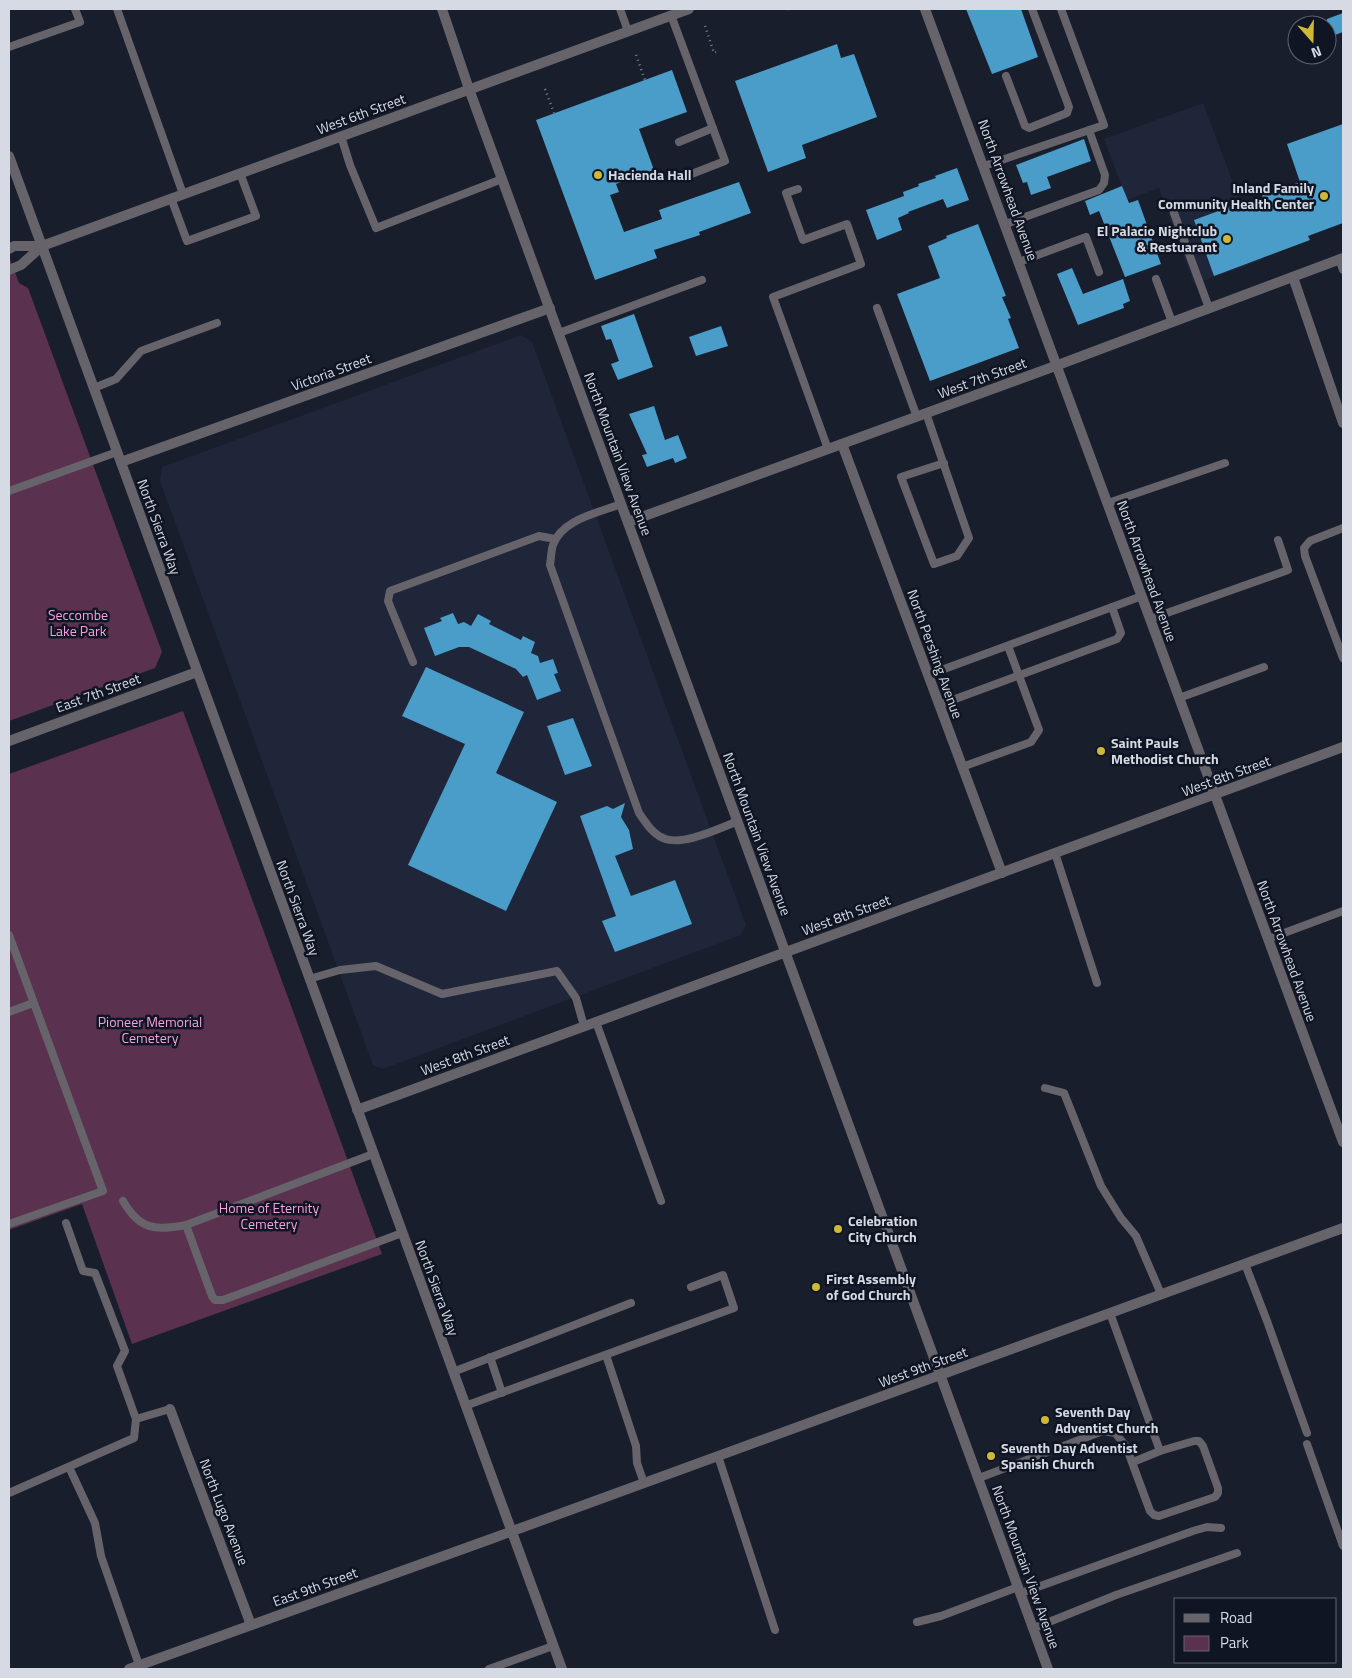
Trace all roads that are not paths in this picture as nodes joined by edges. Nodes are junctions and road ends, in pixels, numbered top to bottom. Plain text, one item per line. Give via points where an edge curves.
1 (75, 9) edge
2 (117, 9) edge
3 (442, 9) edge
4 (620, 9) edge
5 (689, 9) edge
6 (926, 9) edge
7 (1032, 9) edge
8 (1061, 9) edge
9 (672, 15) junction
10 (628, 31) junction
11 (9, 47) edge
12 (1006, 76) dead end
13 (470, 88) junction
14 (713, 128) junction
15 (1089, 130) junction
16 (341, 136) junction
17 (679, 142) dead end
18 (9, 156) edge
19 (984, 166) junction
20 (240, 173) junction
21 (689, 175) dead end
22 (502, 178) junction
23 (798, 189) dead end
24 (183, 194) junction
25 (171, 198) junction
26 (1174, 213) dead end
27 (1006, 224) junction
28 (42, 246) junction
29 (9, 248) edge
30 (1341, 259) edge
31 (1020, 262) junction
32 (9, 270) edge
33 (1343, 270) edge
34 (1099, 272) dead end
35 (1293, 277) junction
36 (1156, 279) dead end
37 (702, 280) dead end
38 (550, 308) junction
39 (877, 308) dead end
40 (1209, 308) junction
41 (1172, 322) junction
42 (216, 323) dead end
43 (559, 333) junction
44 (1058, 365) junction
45 (94, 388) junction
46 (922, 415) junction
47 (1343, 423) edge
48 (842, 444) junction
49 (828, 449) junction
50 (119, 457) junction
51 (944, 463) junction
52 (1225, 463) dead end
53 (9, 491) edge
54 (1108, 503) junction
55 (622, 504) junction
56 (628, 522) junction
57 (1343, 528) edge
58 (556, 539) junction
59 (1278, 540) dead end
60 (1142, 596) junction
61 (1112, 607) junction
62 (1150, 619) junction
63 (1008, 646) junction
64 (1343, 658) edge
65 (413, 662) dead end
66 (1264, 668) dead end
67 (197, 672) junction
68 (1019, 675) junction
69 (928, 676) junction
70 (1179, 698) junction
71 (939, 705) junction
72 (9, 741) edge
73 (1343, 747) edge
74 (962, 767) junction
75 (1214, 794) junction
76 (738, 821) junction
77 (1055, 853) junction
78 (1002, 873) junction
79 (1343, 910) edge
80 (9, 935) edge
81 (1268, 939) junction
82 (786, 952) junction
83 (309, 979) junction
84 (1097, 983) dead end
85 (34, 1003) junction
86 (9, 1012) edge
87 (596, 1022) junction
88 (584, 1026) junction
89 (1046, 1088) dead end
90 (357, 1110) junction
91 (1343, 1142) edge
92 (373, 1154) junction
93 (123, 1201) dead end
94 (661, 1201) dead end
95 (66, 1223) dead end
96 (9, 1224) edge
97 (186, 1225) junction
98 (1343, 1228) edge
99 (402, 1233) junction
100 (1245, 1264) junction
101 (691, 1287) dead end
102 (1161, 1294) junction
103 (631, 1303) dead end
104 (1110, 1313) junction
105 (606, 1355) junction
106 (490, 1357) junction
107 (453, 1372) junction
108 (941, 1375) junction
109 (502, 1393) junction
110 (465, 1406) junction
111 (170, 1409) joint
112 (136, 1419) junction
113 (1307, 1434) dead end
114 (1307, 1444) dead end
115 (1160, 1451) junction
116 (718, 1456) junction
117 (1133, 1462) junction
118 (69, 1467) junction
119 (979, 1478) junction
120 (644, 1483) junction
121 (9, 1493) edge
122 (1221, 1528) dead end
123 (511, 1532) junction
124 (1343, 1546) edge
125 (1237, 1552) dead end
126 (1020, 1590) junction
127 (917, 1622) dead end
128 (251, 1625) junction
129 (1034, 1628) junction
130 (775, 1630) dead end
131 (553, 1646) junction
132 (139, 1665) junction
133 (129, 1669) edge
134 (489, 1669) edge
135 (562, 1669) edge
136 (1048, 1669) edge

1 - 11 lane via 80,22
2 - 24 lane
3 - 13 street, North Mountain View Avenue
4 - 10 lane
5 - 9 street, West 6th Street
6 - 19 street, North Arrowhead Avenue
7 - 12 lane via 1069,107 1067,113 1027,127
8 - 15 lane via 1104,125
9 - 10 street, West 6th Street
9 - 14 lane
10 - 13 street, West 6th Street
13 - 16 street, West 6th Street
13 - 22 street, North Mountain View Avenue
14 - 17 lane
14 - 21 lane via 725,161
15 - 19 lane
15 - 27 lane via 1106,175 1099,190
16 - 20 street, West 6th Street
16 - 22 lane via 376,228
18 - 28 street, North Sierra Way
19 - 27 street, North Arrowhead Avenue
20 - 24 street, West 6th Street
20 - 25 lane via 256,216 187,241
22 - 38 street, North Mountain View Avenue
23 - 49 lane via 786,193 803,240 847,224 861,264 773,297
24 - 25 street, West 6th Street
25 - 28 street, West 6th Street
26 - 40 lane
27 - 31 street, North Arrowhead Avenue
28 - 29 street
28 - 32 street via 21,265
28 - 45 street, North Sierra Way
30 - 33 lane
30 - 35 street, West 7th Street
31 - 34 lane via 1086,237
31 - 44 street, North Arrowhead Avenue
35 - 40 street, West 7th Street
35 - 47 street
36 - 41 lane
37 - 43 lane
38 - 43 street, North Mountain View Avenue
38 - 50 street, Victoria Street
39 - 46 lane
40 - 41 street, West 7th Street
41 - 44 street, West 7th Street
42 - 45 lane via 141,351 116,379
43 - 55 street, North Mountain View Avenue
44 - 46 street, West 7th Street
44 - 54 street, North Arrowhead Avenue
45 - 50 street, North Sierra Way
46 - 48 street, West 7th Street
46 - 51 lane
48 - 49 street, West 7th Street
48 - 69 street, North Pershing Avenue
49 - 56 street, West 7th Street
50 - 53 lane
50 - 67 street, North Sierra Way
51 - 51 lane via 970,538 957,556 934,564 901,477
52 - 54 lane
54 - 60 street, North Arrowhead Avenue
55 - 56 street, North Mountain View Avenue
55 - 58 lane via 572,523
56 - 76 street, North Mountain View Avenue
57 - 64 lane via 1310,541 1304,548
58 - 65 lane via 539,536 390,592 388,601
58 - 76 lane via 550,565 639,813 649,828 663,839 688,839
59 - 62 lane via 1288,570
60 - 61 lane
60 - 62 street, North Arrowhead Avenue
61 - 63 lane
61 - 68 lane via 1121,633 1117,639
62 - 70 street, North Arrowhead Avenue
63 - 68 lane
63 - 69 lane
66 - 70 lane
67 - 72 street, East 7th Street
67 - 83 street, North Sierra Way
68 - 71 lane
68 - 74 lane via 1039,730 1031,742
69 - 71 street, North Pershing Avenue
70 - 75 street, North Arrowhead Avenue
71 - 74 street, North Pershing Avenue
73 - 75 street, West 8th Street
74 - 78 street, North Pershing Avenue
75 - 77 street, West 8th Street
75 - 81 street, North Arrowhead Avenue
76 - 82 street, North Mountain View Avenue
77 - 78 street, West 8th Street
77 - 84 lane
78 - 82 street, West 8th Street
79 - 81 lane
80 - 85 lane
81 - 91 street, North Arrowhead Avenue
82 - 87 street, West 8th Street
82 - 108 street, North Mountain View Avenue
83 - 88 lane via 340,970 376,966 442,994 557,971 576,998
83 - 90 street, North Sierra Way
85 - 86 lane
85 - 96 lane via 103,1191
87 - 88 street, West 8th Street
87 - 94 lane
88 - 90 street, West 8th Street
89 - 102 lane via 1064,1093 1101,1186 1136,1236
90 - 92 street, North Sierra Way
92 - 97 lane
92 - 99 street, North Sierra Way
93 - 97 lane via 138,1221 153,1227
95 - 112 lane via 83,1271 95,1273 126,1351 117,1366
97 - 99 lane via 215,1300 223,1300
98 - 100 street, West 9th Street
99 - 107 street, North Sierra Way
100 - 102 street, West 9th Street
100 - 113 lane
101 - 105 lane via 723,1275 734,1308
102 - 104 street, West 9th Street
103 - 106 lane
104 - 108 street, West 9th Street
104 - 115 lane
105 - 109 lane
105 - 120 lane via 636,1446 637,1463
106 - 107 lane
106 - 109 lane
107 - 110 street, North Sierra Way
108 - 116 street, West 9th Street
108 - 119 street, North Mountain View Avenue
109 - 110 lane
110 - 123 street, North Sierra Way
111 - 112 lane
111 - 128 street, North Lugo Avenue
112 - 118 lane via 134,1438
114 - 124 lane
115 - 117 lane
115 - 117 lane via 1199,1442 1218,1488 1215,1497 1154,1515
116 - 120 street, West 9th Street
116 - 130 lane
117 - 119 lane via 1115,1433 1103,1431
118 - 121 lane
118 - 132 lane via 95,1523 101,1556
119 - 126 street, North Mountain View Avenue
120 - 123 street, West 9th Street
122 - 126 lane via 1207,1527 1194,1531
123 - 128 street, East 9th Street
123 - 131 street, North Sierra Way
125 - 129 lane
126 - 127 lane
126 - 129 street, North Mountain View Avenue
128 - 132 street, East 9th Street
129 - 136 street, North Mountain View Avenue
131 - 134 lane
131 - 135 street, North Sierra Way
132 - 133 street, East 9th Street

